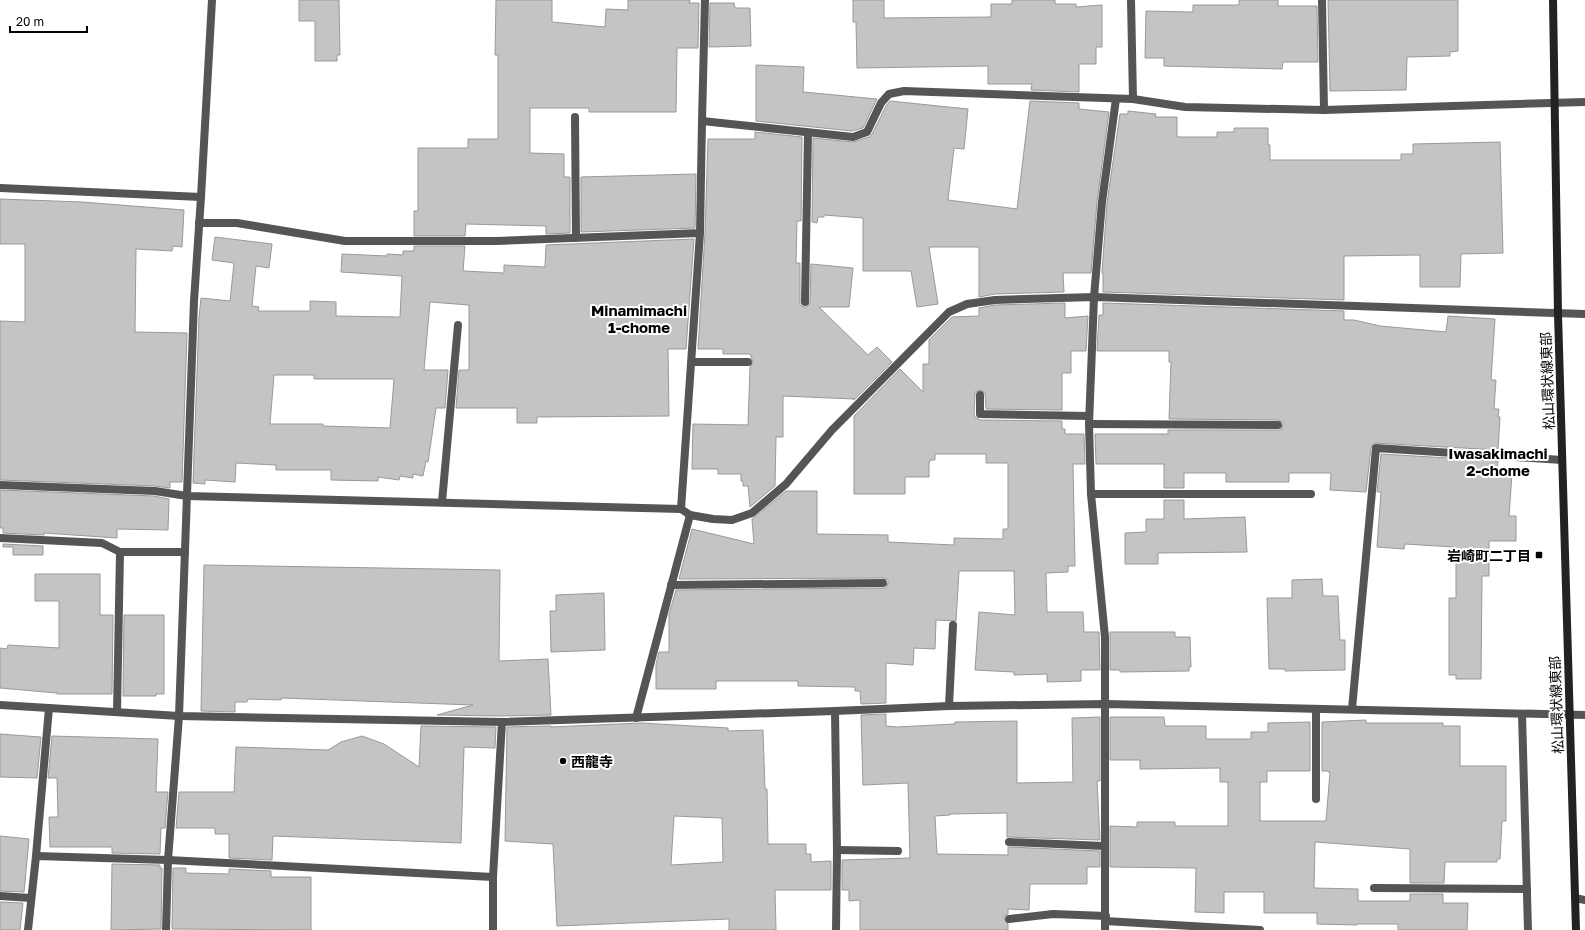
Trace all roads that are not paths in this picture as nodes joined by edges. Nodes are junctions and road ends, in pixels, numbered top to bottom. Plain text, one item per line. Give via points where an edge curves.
1 (212, 0) edge
2 (705, 0) edge
3 (1131, 0) edge
4 (1322, 0) edge
5 (1553, 0) edge
6 (1116, 99) junction
7 (1133, 99) junction
8 (1585, 102) edge
9 (1554, 104) junction
10 (1324, 110) junction
11 (575, 117) dead end
12 (702, 121) junction
13 (808, 132) junction
14 (0, 188) edge
15 (201, 197) junction
16 (199, 223) junction
17 (700, 233) junction
18 (576, 238) junction
19 (1094, 297) junction
20 (805, 302) dead end
21 (1558, 314) junction
22 (1585, 314) edge
23 (458, 325) dead end
24 (692, 362) junction
25 (748, 362) dead end
26 (980, 395) dead end
27 (1089, 420) junction
28 (1278, 425) dead end
29 (1562, 460) junction
30 (0, 485) edge
31 (1091, 494) junction
32 (1311, 494) dead end
33 (187, 496) junction
34 (442, 502) junction
35 (681, 509) junction
36 (690, 515) junction
37 (0, 538) edge
38 (120, 552) junction
39 (185, 552) junction
40 (882, 583) dead end
41 (671, 585) junction
42 (953, 625) dead end
43 (1106, 704) junction
44 (0, 705) edge
45 (949, 706) junction
46 (48, 708) junction
47 (1316, 709) junction
48 (1352, 709) junction
49 (835, 711) junction
50 (117, 712) junction
51 (1522, 714) junction
52 (1569, 715) junction
53 (1585, 715) edge
54 (179, 716) junction
55 (636, 718) junction
56 (502, 722) junction
57 (1316, 799) dead end
58 (1009, 842) dead end
59 (1104, 846) junction
60 (837, 850) junction
61 (898, 851) dead end
62 (36, 856) junction
63 (168, 860) junction
64 (493, 877) junction
65 (1374, 888) dead end
66 (1527, 889) junction
67 (0, 896) edge
68 (31, 898) junction
69 (1575, 898) junction
70 (1585, 900) edge
71 (1106, 918) junction
72 (1009, 919) dead end
73 (28, 930) edge
74 (166, 930) edge
75 (492, 930) edge
76 (836, 930) edge
77 (1105, 930) edge
78 (1260, 930) edge
79 (1528, 930) edge
80 (1576, 930) edge

1 - 15 street
2 - 12 street
3 - 7 street
4 - 10 street
5 - 9 street, 松山環状線東部
6 - 7 street
6 - 13 street via 904,90 889,94 881,102 868,132 853,137
6 - 19 street via 1102,202
7 - 10 street via 1185,107
8 - 9 street
9 - 10 street
9 - 21 street, 松山環状線東部
11 - 18 street
12 - 13 street
12 - 17 street
13 - 20 street
14 - 15 street
15 - 16 street
16 - 18 street via 237,223 345,241
16 - 33 street
17 - 18 street
17 - 24 street
19 - 21 street
19 - 27 street
19 - 36 street via 995,300 967,304 949,312 832,430 786,484 752,513 732,520
21 - 22 street
21 - 29 street, 松山環状線東部
23 - 34 street
24 - 25 street
24 - 35 street
26 - 27 street via 980,414
27 - 28 street
27 - 31 street
29 - 48 street via 1376,448
29 - 52 street, 松山環状線東部
30 - 33 street via 155,491
31 - 32 street
31 - 43 street via 1105,637
33 - 34 street
33 - 39 street
34 - 35 street
35 - 36 street
36 - 41 street
37 - 38 street via 102,543
38 - 39 street
38 - 50 street
39 - 54 street
40 - 41 street
41 - 55 street
42 - 45 street
43 - 45 street
43 - 47 street
43 - 59 street
44 - 46 street
45 - 49 street
46 - 50 street
46 - 62 street
47 - 48 street
47 - 57 street
48 - 51 street
49 - 55 street
49 - 60 street
50 - 54 street
51 - 52 street
51 - 66 street
52 - 53 street
52 - 69 street, 松山環状線東部
54 - 56 street
54 - 63 street
55 - 56 street
56 - 64 street
58 - 59 street
59 - 71 street
60 - 61 street
60 - 76 street
62 - 63 street
62 - 68 street
63 - 64 street
63 - 74 street
64 - 75 street
65 - 66 street
66 - 79 street
67 - 68 street
68 - 73 street
69 - 70 street
69 - 80 street, 松山環状線東部
71 - 72 street via 1053,914
71 - 77 street
71 - 78 street

